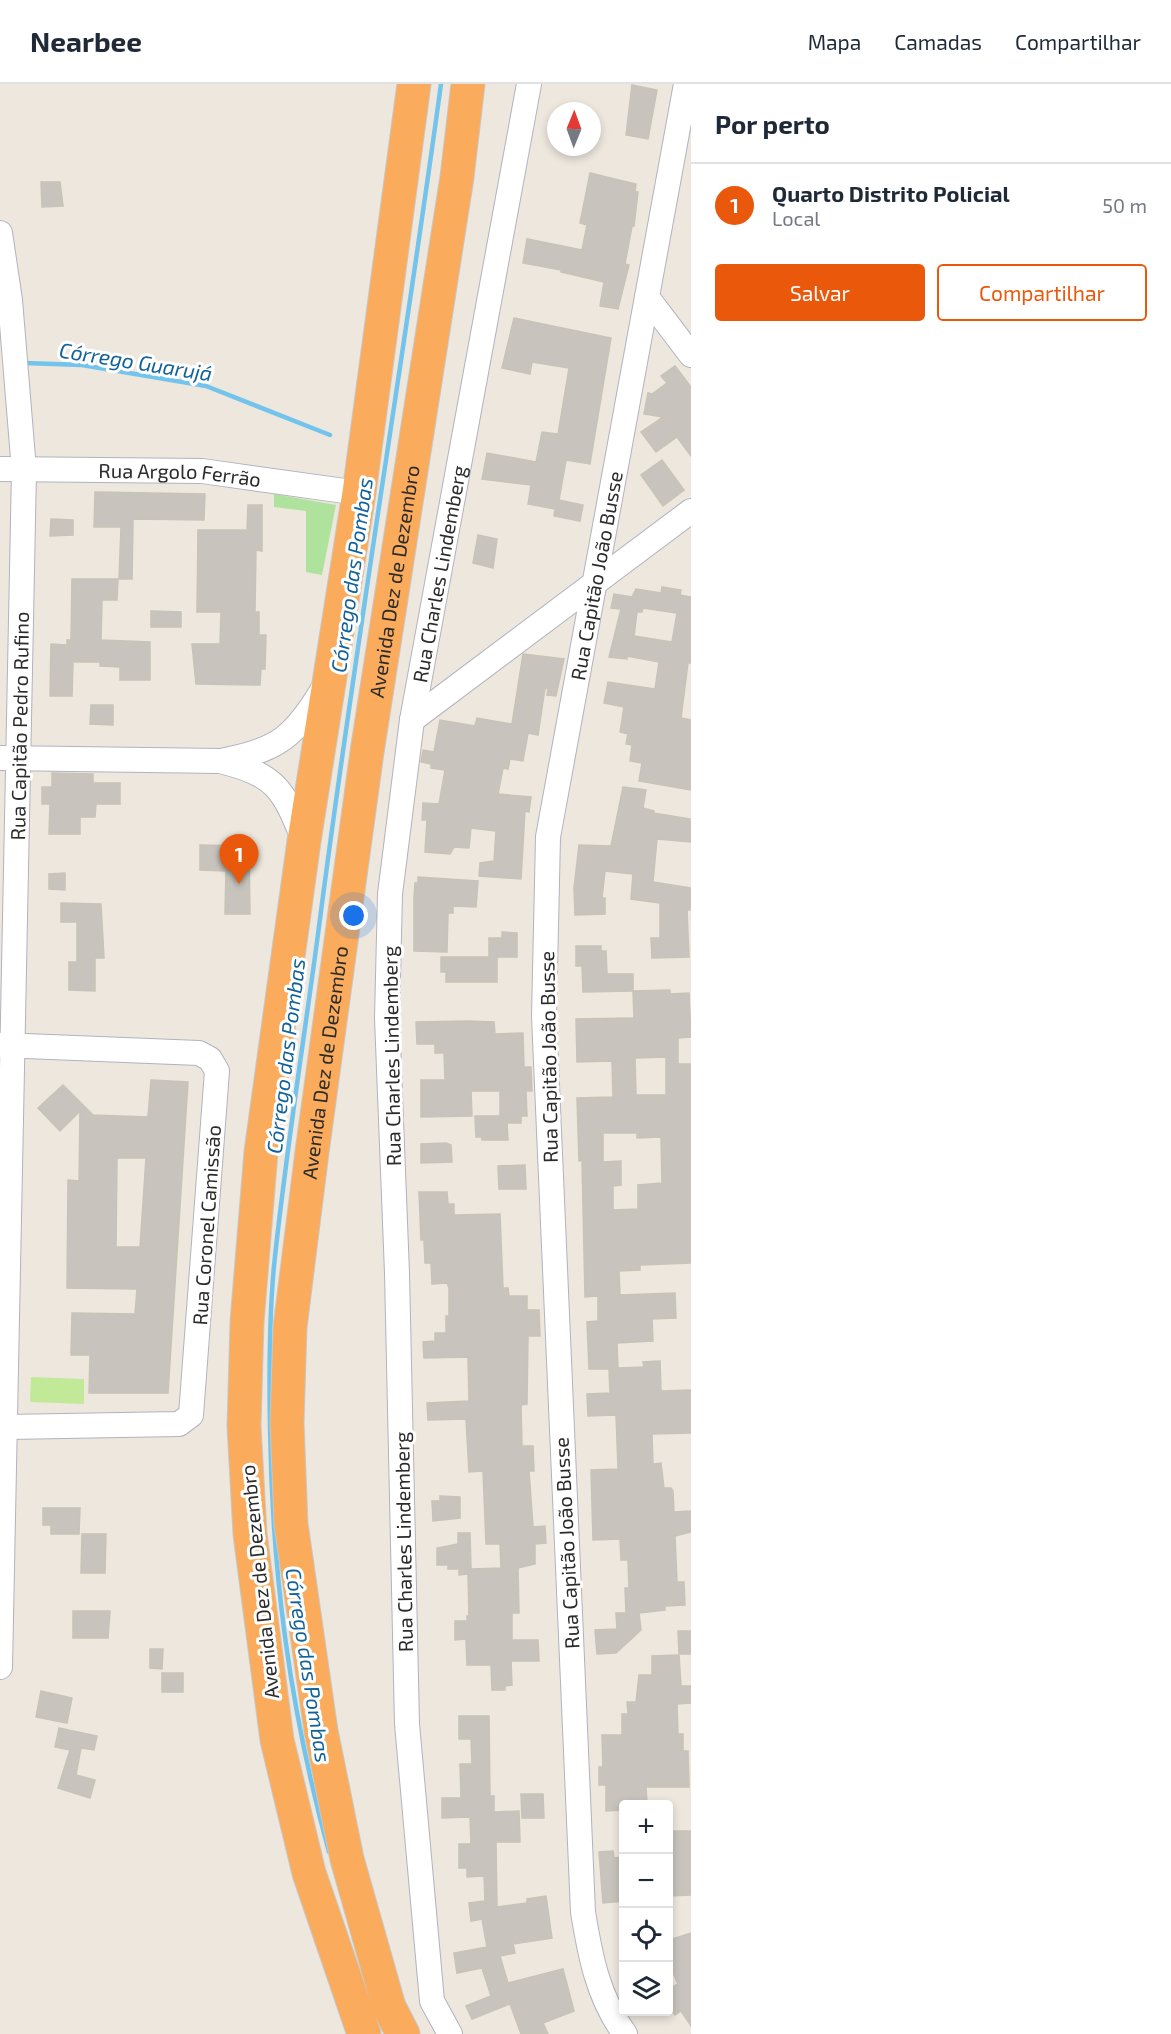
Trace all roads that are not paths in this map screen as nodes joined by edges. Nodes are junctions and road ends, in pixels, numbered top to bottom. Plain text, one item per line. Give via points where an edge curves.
1 (414, 84) edge
2 (468, 84) edge
3 (529, 84) edge
4 (686, 84) edge
5 (0, 233) edge
6 (647, 297) junction
7 (691, 354) edge
8 (0, 469) edge
9 (24, 470) junction
10 (359, 493) junction
11 (691, 511) edge
12 (596, 581) junction
13 (329, 678) junction
14 (412, 720) junction
15 (9, 758) edge
16 (220, 761) junction
17 (304, 841) junction
18 (7, 1046) edge
19 (6, 1427) junction
20 (0, 1667) edge
21 (364, 2034) edge
22 (403, 2034) edge
23 (450, 2034) edge
24 (625, 2034) edge

1 - 10 highway, Avenida Dez de Dezembro
2 - 22 highway, Avenida Dez de Dezembro via 457,177 367,752 290,1327 291,1524 321,1731 347,1859 389,2007
3 - 14 street, Rua Charles Lindemberg
4 - 6 street, Rua Capitão João Busse
5 - 9 street, Rua Capitão Pedro Rufino via 10,300
6 - 7 street
6 - 12 street, Rua Capitão João Busse
8 - 9 street, Rua Argolo Ferrão
9 - 10 street, Rua Argolo Ferrão via 202,471
9 - 15 street, Rua Capitão Pedro Rufino
10 - 13 highway, Avenida Dez de Dezembro
11 - 12 street
12 - 14 street
12 - 24 street, Rua Capitão João Busse via 548,837 544,1016 583,1912 593,1971 615,2021
13 - 16 street via 307,717 285,738 258,753
13 - 17 highway, Avenida Dez de Dezembro
14 - 23 street, Rua Charles Lindemberg via 390,894 387,1018 407,1724 432,2001
15 - 16 street
15 - 18 street, Rua Capitão Pedro Rufino
16 - 17 street via 263,774 277,786
17 - 21 highway, Avenida Dez de Dezembro via 261,1152 247,1322 244,1426 250,1534 277,1740 309,1873
18 - 19 street, Rua Capitão Pedro Rufino
18 - 19 street, Rua Coronel Camissão via 199,1053 210,1059 217,1071 191,1415 179,1424
19 - 20 street, Rua Capitão Pedro Rufino

